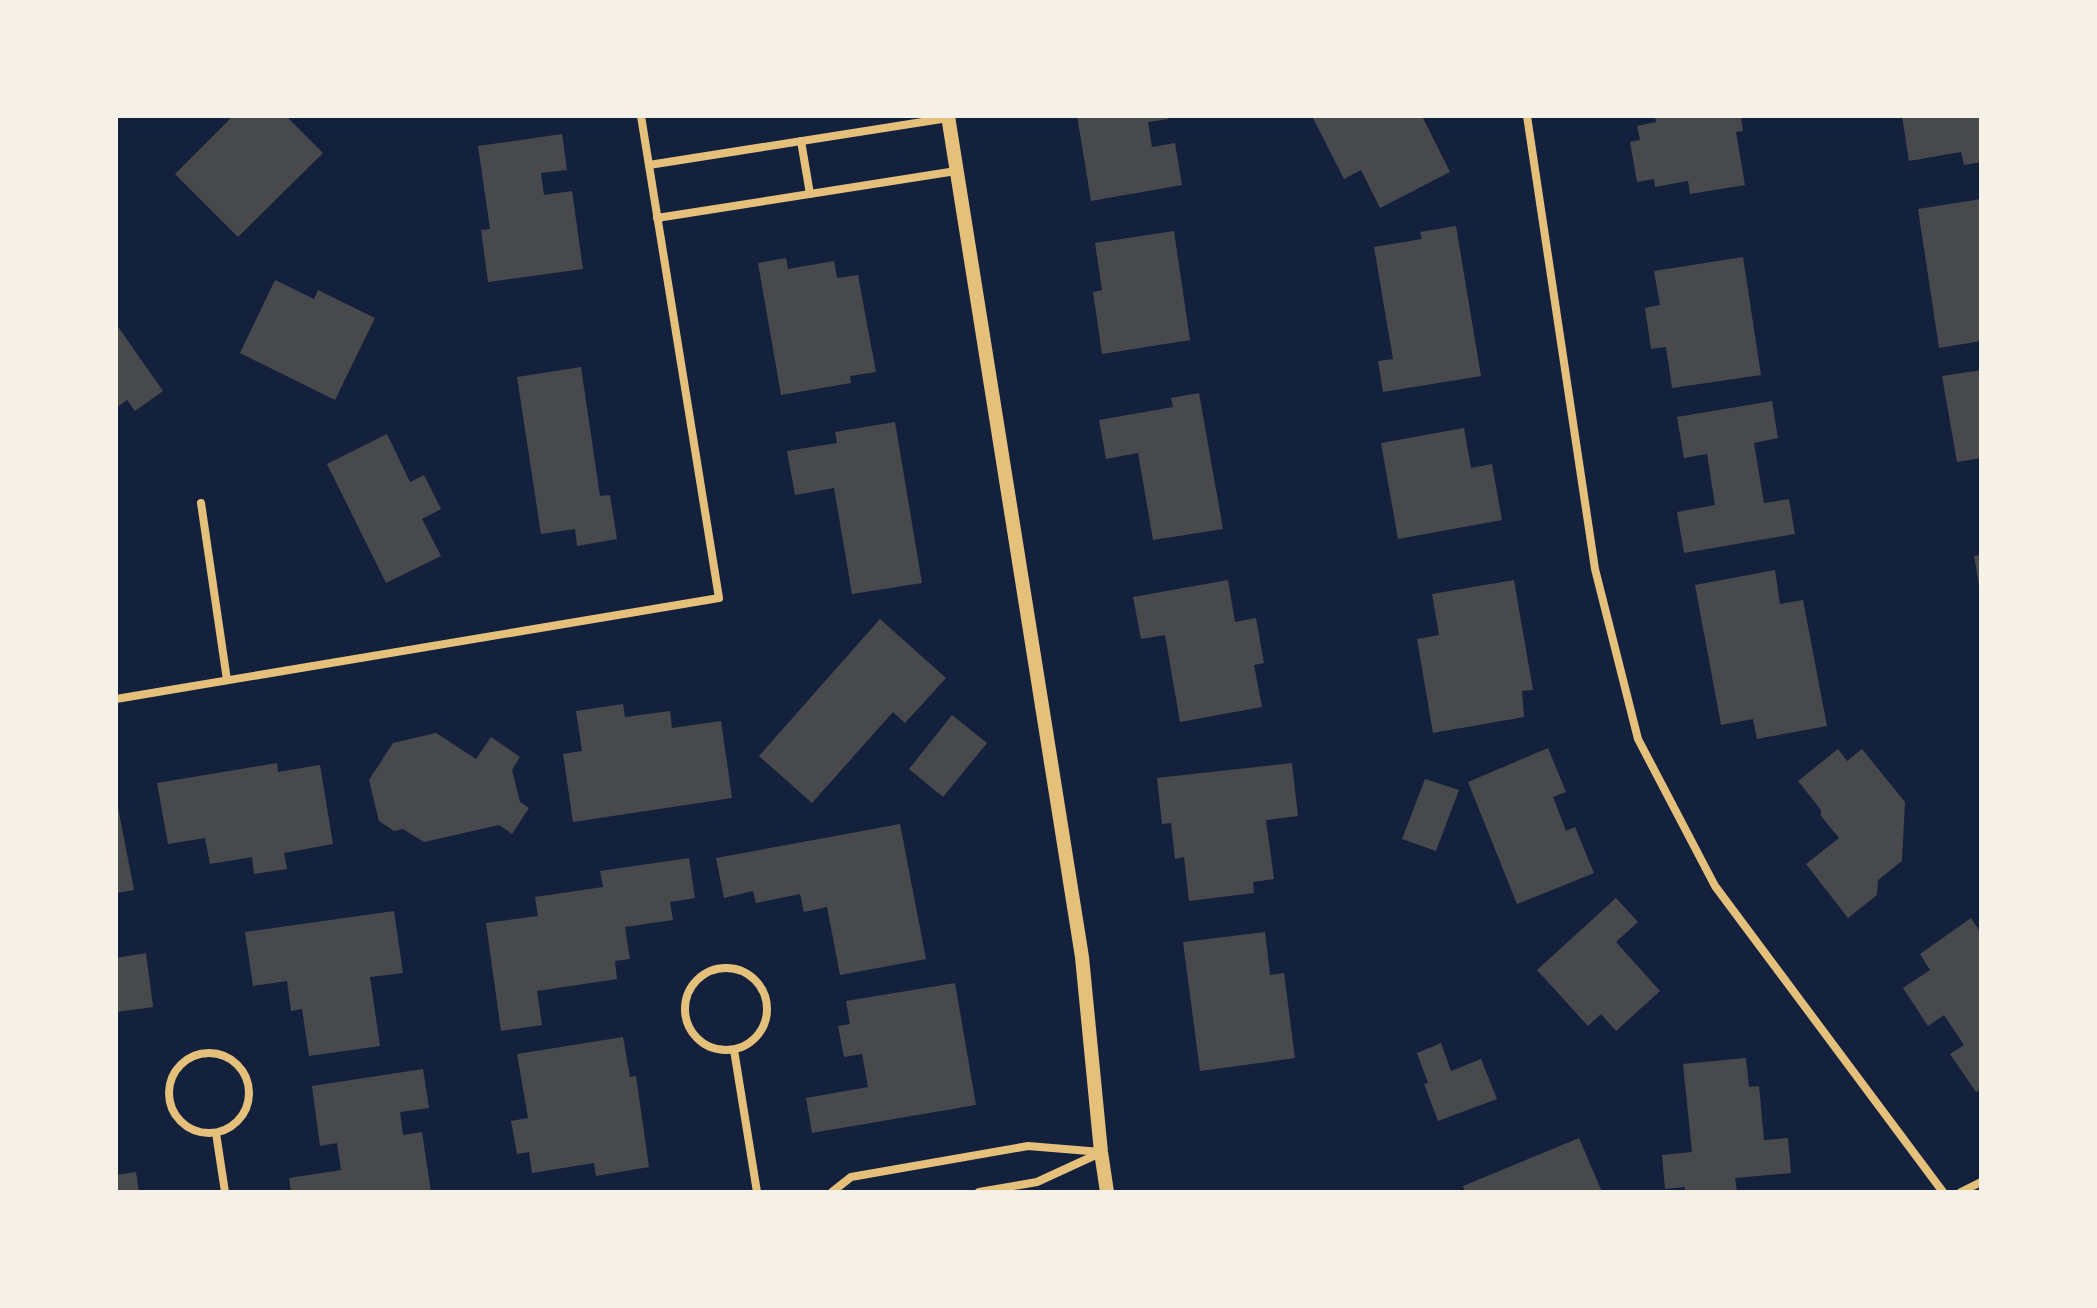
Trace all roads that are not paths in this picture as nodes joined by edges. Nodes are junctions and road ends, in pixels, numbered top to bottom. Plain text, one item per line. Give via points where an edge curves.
1 (641, 116) edge
2 (1527, 116) edge
3 (948, 117) edge
4 (801, 141) junction
5 (649, 165) junction
6 (956, 171) junction
7 (810, 194) junction
8 (657, 218) junction
9 (201, 503) dead end
10 (227, 680) junction
11 (116, 699) edge
12 (734, 1050) junction
13 (216, 1133) junction
14 (1101, 1152) junction
15 (1981, 1182) edge
16 (225, 1192) edge
17 (757, 1192) edge
18 (832, 1192) edge
19 (979, 1192) edge
20 (1107, 1192) edge
21 (1943, 1192) edge
22 (1961, 1192) edge

1 - 5 street
2 - 21 street via 1595,569 1638,739 1715,886
3 - 4 street
3 - 6 street
4 - 5 street
4 - 7 street
5 - 8 street
6 - 7 street
6 - 14 street via 1082,957
7 - 8 street
8 - 10 street via 719,598
9 - 10 street
10 - 11 street
12 - 12 street via 758,1037 768,1011 751,975 726,967 700,976 691,987 685,1013 688,1027 707,1046
12 - 17 street
13 - 13 street via 238,1121 249,1086 238,1064 203,1052 182,1062 168,1093 183,1124
13 - 16 street
14 - 18 street via 1028,1146 851,1177
14 - 19 street via 1037,1182
14 - 20 street
15 - 22 street

